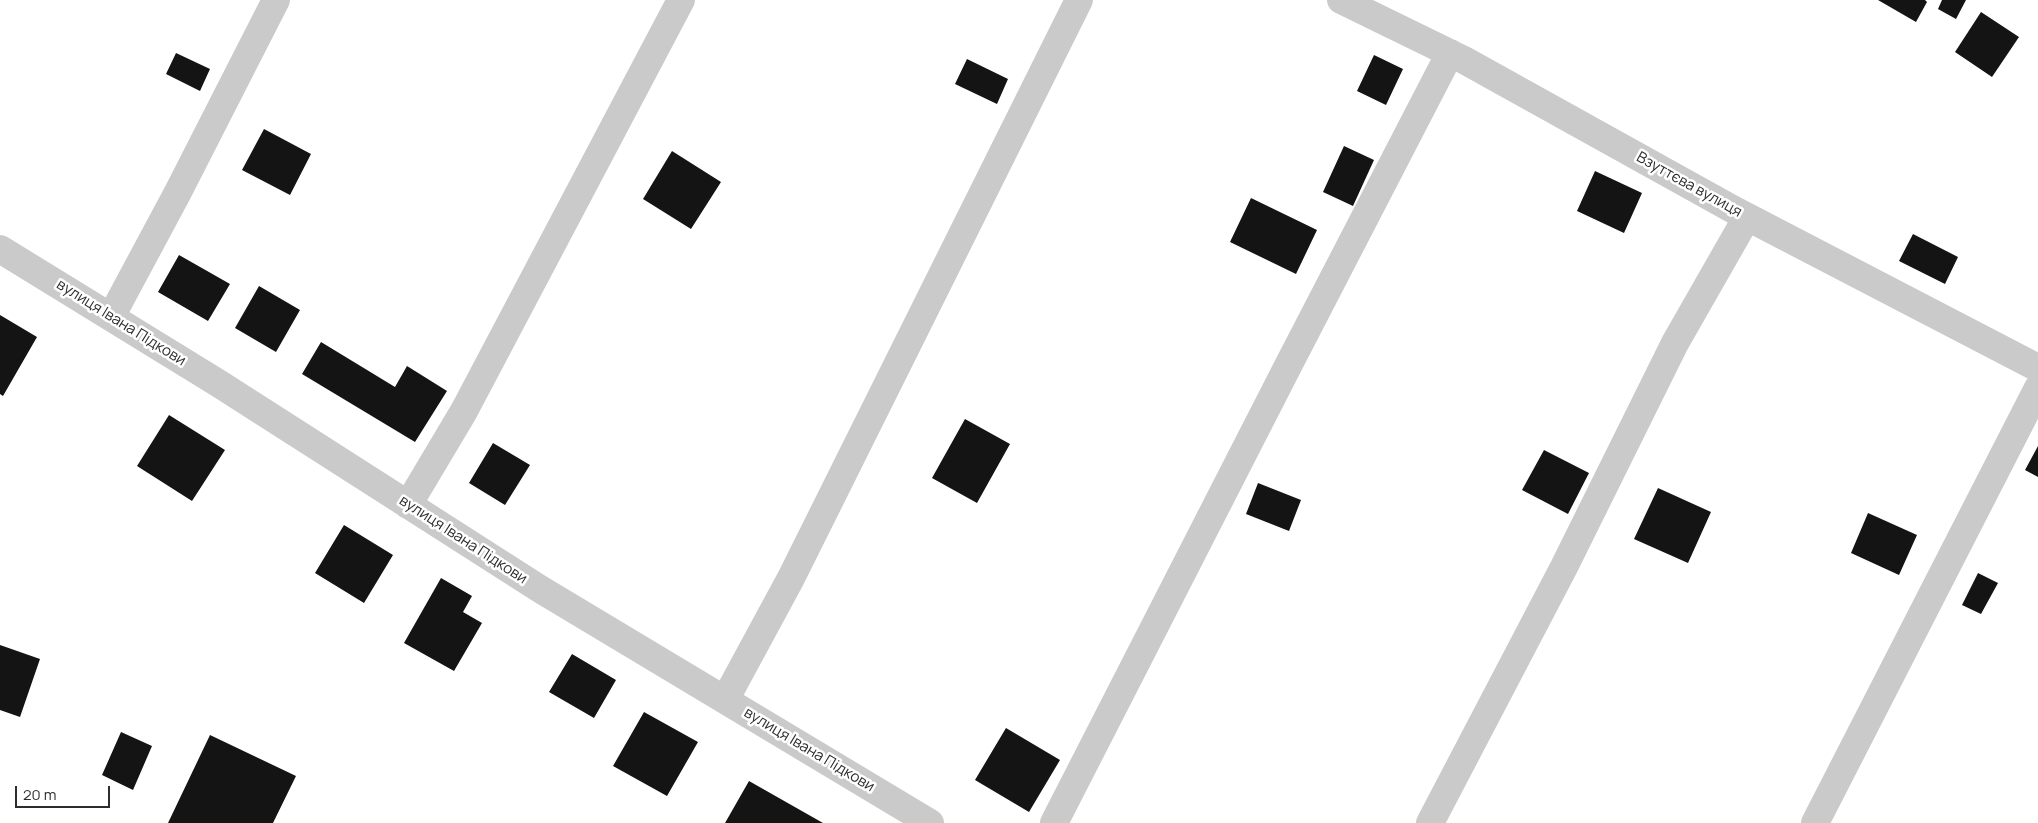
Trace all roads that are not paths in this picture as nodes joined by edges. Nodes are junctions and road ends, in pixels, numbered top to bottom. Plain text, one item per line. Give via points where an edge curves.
1 (276, 0) edge
2 (681, 0) edge
3 (1079, 0) edge
4 (1341, 0) edge
5 (1450, 53) junction
6 (1747, 217) junction
7 (0, 249) edge
8 (111, 317) junction
9 (2038, 368) edge
10 (2038, 388) edge
11 (408, 504) junction
12 (725, 700) junction
13 (930, 823) edge
14 (1054, 823) edge
15 (1430, 823) edge
16 (1816, 823) edge

1 - 8 street
2 - 11 street via 464,411
3 - 12 street via 804,552
4 - 5 street, Взуттєва вулиця
5 - 6 street, Взуттєва вулиця
5 - 14 street
6 - 9 street, Взуттєва вулиця
6 - 15 street via 1676,343 1564,568
7 - 8 street, вулиця Івана Підкови
8 - 11 street, вулиця Івана Підкови
10 - 16 street
11 - 12 street, вулиця Івана Підкови via 540,589
12 - 13 street, вулиця Івана Підкови

